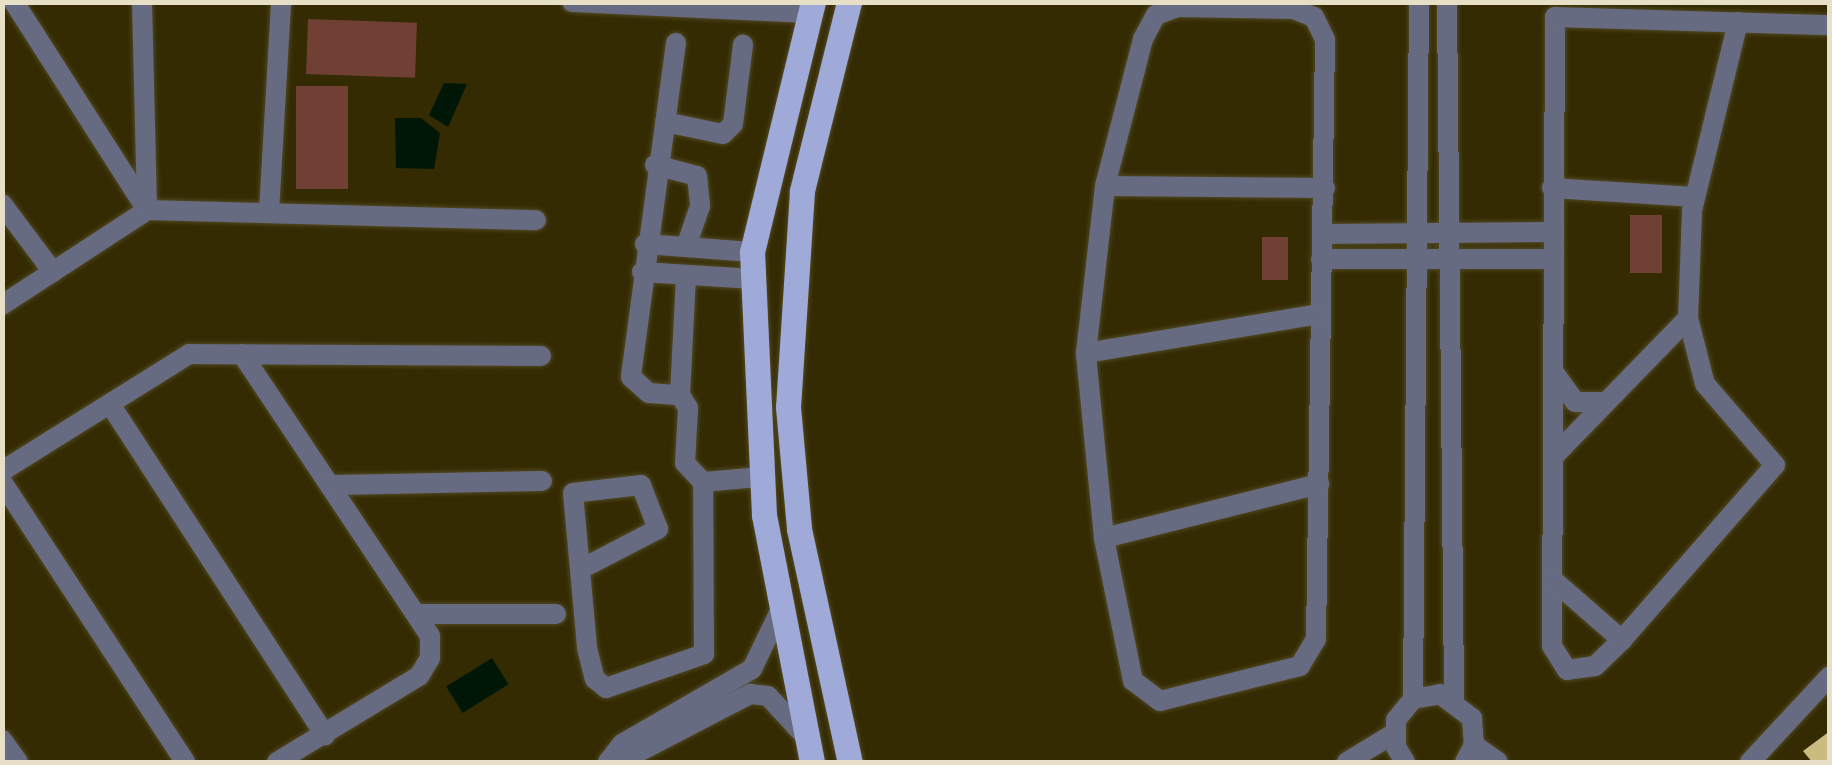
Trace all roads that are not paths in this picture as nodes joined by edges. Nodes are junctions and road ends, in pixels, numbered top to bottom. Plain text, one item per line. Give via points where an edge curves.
1 (14, 2) edge
2 (142, 2) edge
3 (282, 2) edge
4 (572, 2) edge
5 (849, 2) edge
6 (1419, 2) edge
7 (1447, 2) edge
8 (811, 8) edge
9 (1738, 22) junction
10 (1830, 25) edge
11 (676, 43) dead end
12 (743, 44) dead end
13 (665, 122) junction
14 (655, 165) junction
15 (1105, 186) junction
16 (1325, 188) junction
17 (1552, 188) junction
18 (1695, 197) junction
19 (2, 204) edge
20 (146, 210) junction
21 (269, 212) junction
22 (536, 220) dead end
23 (1421, 232) junction
24 (1454, 232) junction
25 (1551, 232) junction
26 (1322, 234) junction
27 (645, 244) junction
28 (686, 248) junction
29 (752, 252) junction
30 (1321, 259) junction
31 (1421, 260) junction
32 (1454, 260) junction
33 (1552, 260) junction
34 (53, 272) junction
35 (642, 272) junction
36 (686, 275) junction
37 (754, 279) junction
38 (2, 304) edge
39 (1318, 314) junction
40 (1688, 318) junction
41 (1086, 353) junction
42 (242, 354) junction
43 (542, 356) dead end
44 (1553, 371) junction
45 (680, 395) junction
46 (1606, 402) junction
47 (110, 404) junction
48 (1554, 455) junction
49 (2, 471) edge
50 (760, 477) junction
51 (542, 481) dead end
52 (2, 482) edge
53 (704, 482) junction
54 (1319, 484) junction
55 (331, 485) junction
56 (1104, 538) junction
57 (581, 568) junction
58 (1552, 579) junction
59 (780, 611) junction
60 (421, 614) junction
61 (556, 614) dead end
62 (1622, 640) junction
63 (1830, 676) edge
64 (746, 685) junction
65 (1454, 698) junction
66 (1414, 699) junction
67 (1394, 734) junction
68 (325, 735) junction
69 (2, 740) edge
70 (811, 752) edge
71 (1470, 754) edge
72 (1762, 758) edge
73 (18, 762) edge
74 (186, 762) edge
75 (278, 762) edge
76 (608, 762) edge
77 (619, 762) edge
78 (850, 762) edge
79 (1347, 762) edge
80 (1405, 762) edge
81 (1498, 762) edge

1 - 20 street
2 - 20 street
3 - 21 street
4 - 8 street
5 - 78 main road via 802,191 788,407 799,529
6 - 23 street
7 - 24 street
8 - 29 main road
9 - 10 street
9 - 17 street via 1555,17
9 - 18 street
11 - 13 street
12 - 13 street via 734,124 723,134
13 - 14 street
14 - 27 street
14 - 28 street via 697,176 700,206
15 - 16 street
15 - 16 street via 1143,39 1156,15 1178,7 1293,9 1314,17 1324,40
15 - 41 street
16 - 26 street
17 - 18 street
17 - 25 street
18 - 40 street
19 - 34 street
20 - 21 street
20 - 34 street
21 - 22 street
23 - 24 street
23 - 26 street
23 - 31 street
24 - 25 street
24 - 32 street
25 - 33 street
26 - 30 street
27 - 28 street
27 - 35 street
28 - 29 street
29 - 37 main road
30 - 31 street
30 - 39 street
31 - 32 street
31 - 66 street
32 - 33 street
32 - 65 street
33 - 44 street
34 - 38 street
35 - 36 street
35 - 45 street via 631,377 649,393
36 - 37 street
36 - 45 street
37 - 50 main road
39 - 41 street
39 - 54 street
40 - 46 street
40 - 62 street via 1706,384 1776,465
41 - 56 street
42 - 43 street
42 - 47 street via 189,354
42 - 55 street
44 - 46 street via 1575,402
44 - 48 street
45 - 53 street via 688,408 684,463
46 - 48 street
47 - 49 street
47 - 68 street
48 - 58 street
50 - 53 street
50 - 59 main road
51 - 55 street
52 - 74 street
53 - 57 street via 704,654 606,688 588,648
54 - 56 street
54 - 56 street via 1311,656 1265,675 1160,701 1144,693 1132,680
55 - 60 street
57 - 57 street via 658,529 641,485 573,493
58 - 62 street
58 - 62 street via 1552,646 1567,670 1595,666
59 - 64 street via 769,648
59 - 70 main road
60 - 61 street
60 - 68 street via 430,658 419,676
63 - 72 street
64 - 70 street via 768,696
64 - 76 street via 622,744
64 - 77 street
65 - 66 street
65 - 71 street via 1472,718
66 - 67 street
67 - 79 street
67 - 80 street
68 - 75 street
69 - 73 street
71 - 81 street

